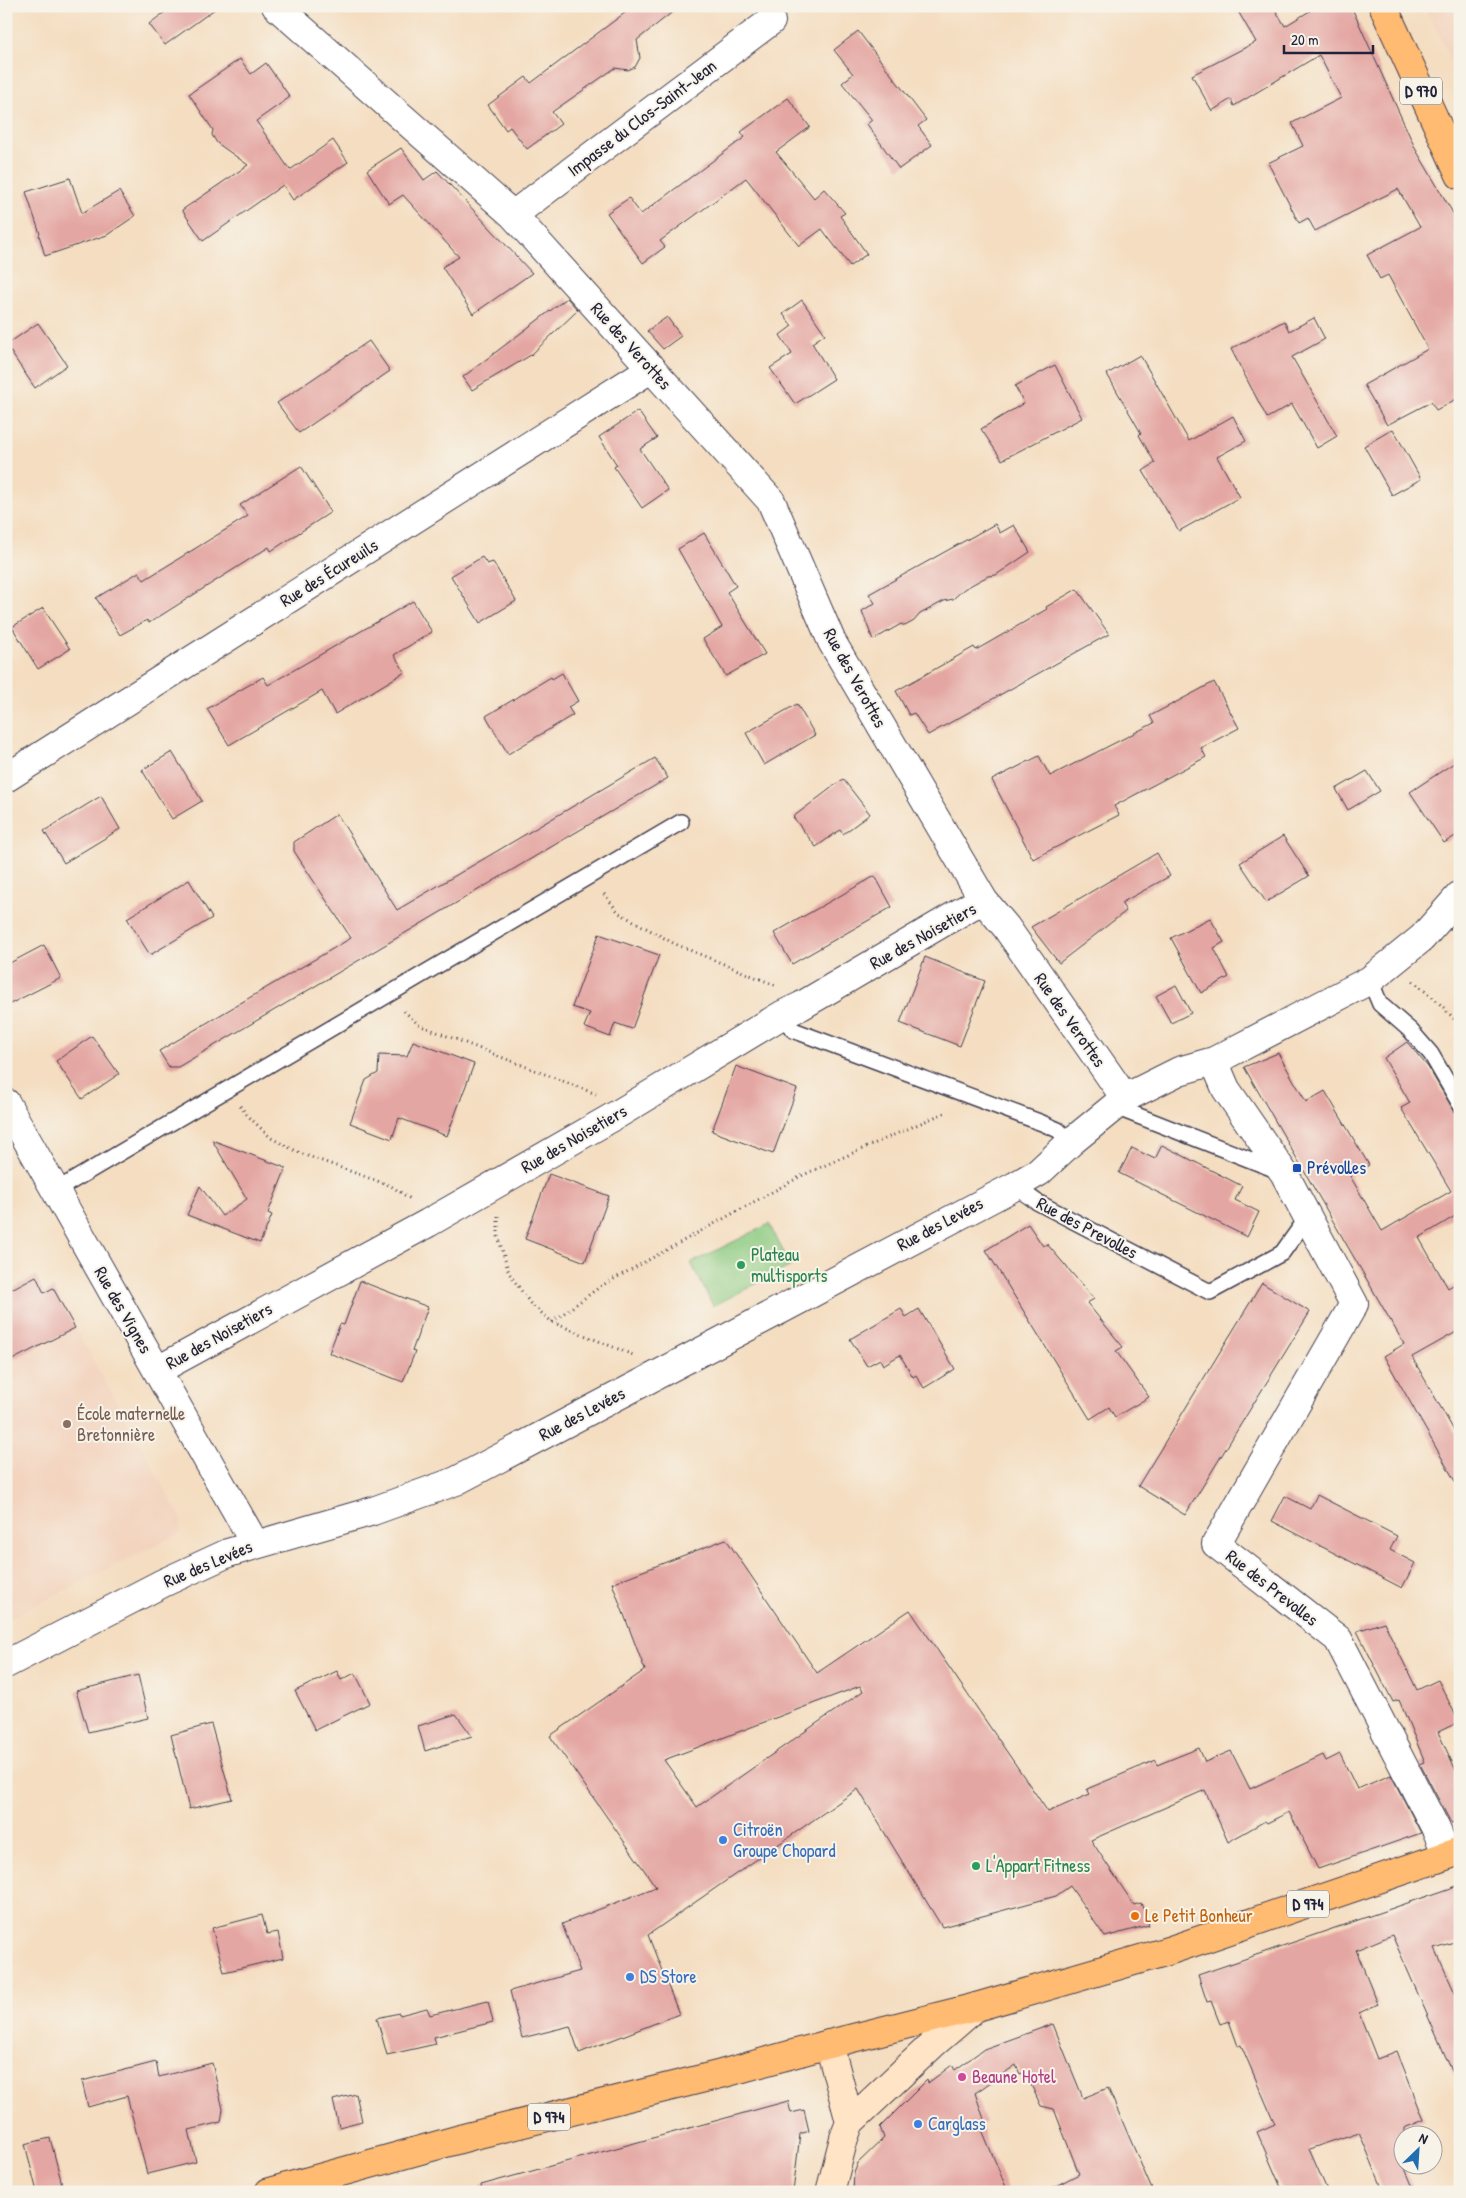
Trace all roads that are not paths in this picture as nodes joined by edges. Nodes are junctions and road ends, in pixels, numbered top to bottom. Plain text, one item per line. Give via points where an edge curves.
1 (276, 6) edge
2 (1383, 6) edge
3 (771, 21) dead end
4 (1460, 175) edge
5 (513, 215) junction
6 (652, 368) junction
7 (6, 778) edge
8 (681, 822) dead end
9 (1460, 895) edge
10 (984, 901) junction
11 (1370, 980) junction
12 (791, 1010) junction
13 (1214, 1061) junction
14 (1119, 1102) junction
15 (6, 1103) edge
16 (1460, 1104) edge
17 (1070, 1142) junction
18 (1284, 1173) junction
19 (1015, 1186) junction
20 (55, 1191) junction
21 (1307, 1218) junction
22 (158, 1370) junction
23 (255, 1544) junction
24 (6, 1664) edge
25 (1453, 1853) edge
26 (976, 2007) junction
27 (829, 2044) junction
28 (850, 2122) junction
29 (269, 2192) edge
30 (830, 2192) edge

1 - 5 street, Rue des Verottes
2 - 4 main road, D 970
3 - 5 street, Impasse du Clos-Saint-Jean
5 - 6 street, Rue des Verottes
6 - 7 street, Rue des Écureuils
6 - 10 street, Rue des Verottes via 771,501 832,642
8 - 20 lane
9 - 11 street via 1422,938
10 - 12 street, Rue des Noisetiers
10 - 14 street, Rue des Verottes via 1006,927
11 - 13 street
11 - 16 lane via 1380,1004 1431,1054
12 - 17 lane via 793,1030 1058,1130
12 - 22 street, Rue des Noisetiers via 428,1223
13 - 14 street via 1179,1071
13 - 18 street, Rue des Prevolles via 1226,1089
14 - 17 street, Rue des Levées
14 - 18 lane
15 - 20 street, Rue des Vignes
17 - 19 street, Rue des Levées via 1039,1172
18 - 21 street, Rue des Prevolles
19 - 21 lane, Rue des Prevolles via 1037,1202 1210,1292 1282,1253
19 - 23 street, Rue des Levées via 456,1481 372,1511
20 - 22 street, Rue des Vignes
21 - 25 street, Rue des Prevolles via 1354,1304 1216,1544 1338,1639 1436,1829
22 - 23 street, Rue des Vignes
23 - 24 street, Rue des Levées via 163,1583
25 - 26 main road, D 974 via 1168,1951
26 - 27 main road, D 974
26 - 28 main road
27 - 28 main road
27 - 29 main road, D 974 via 471,2136
28 - 30 main road

